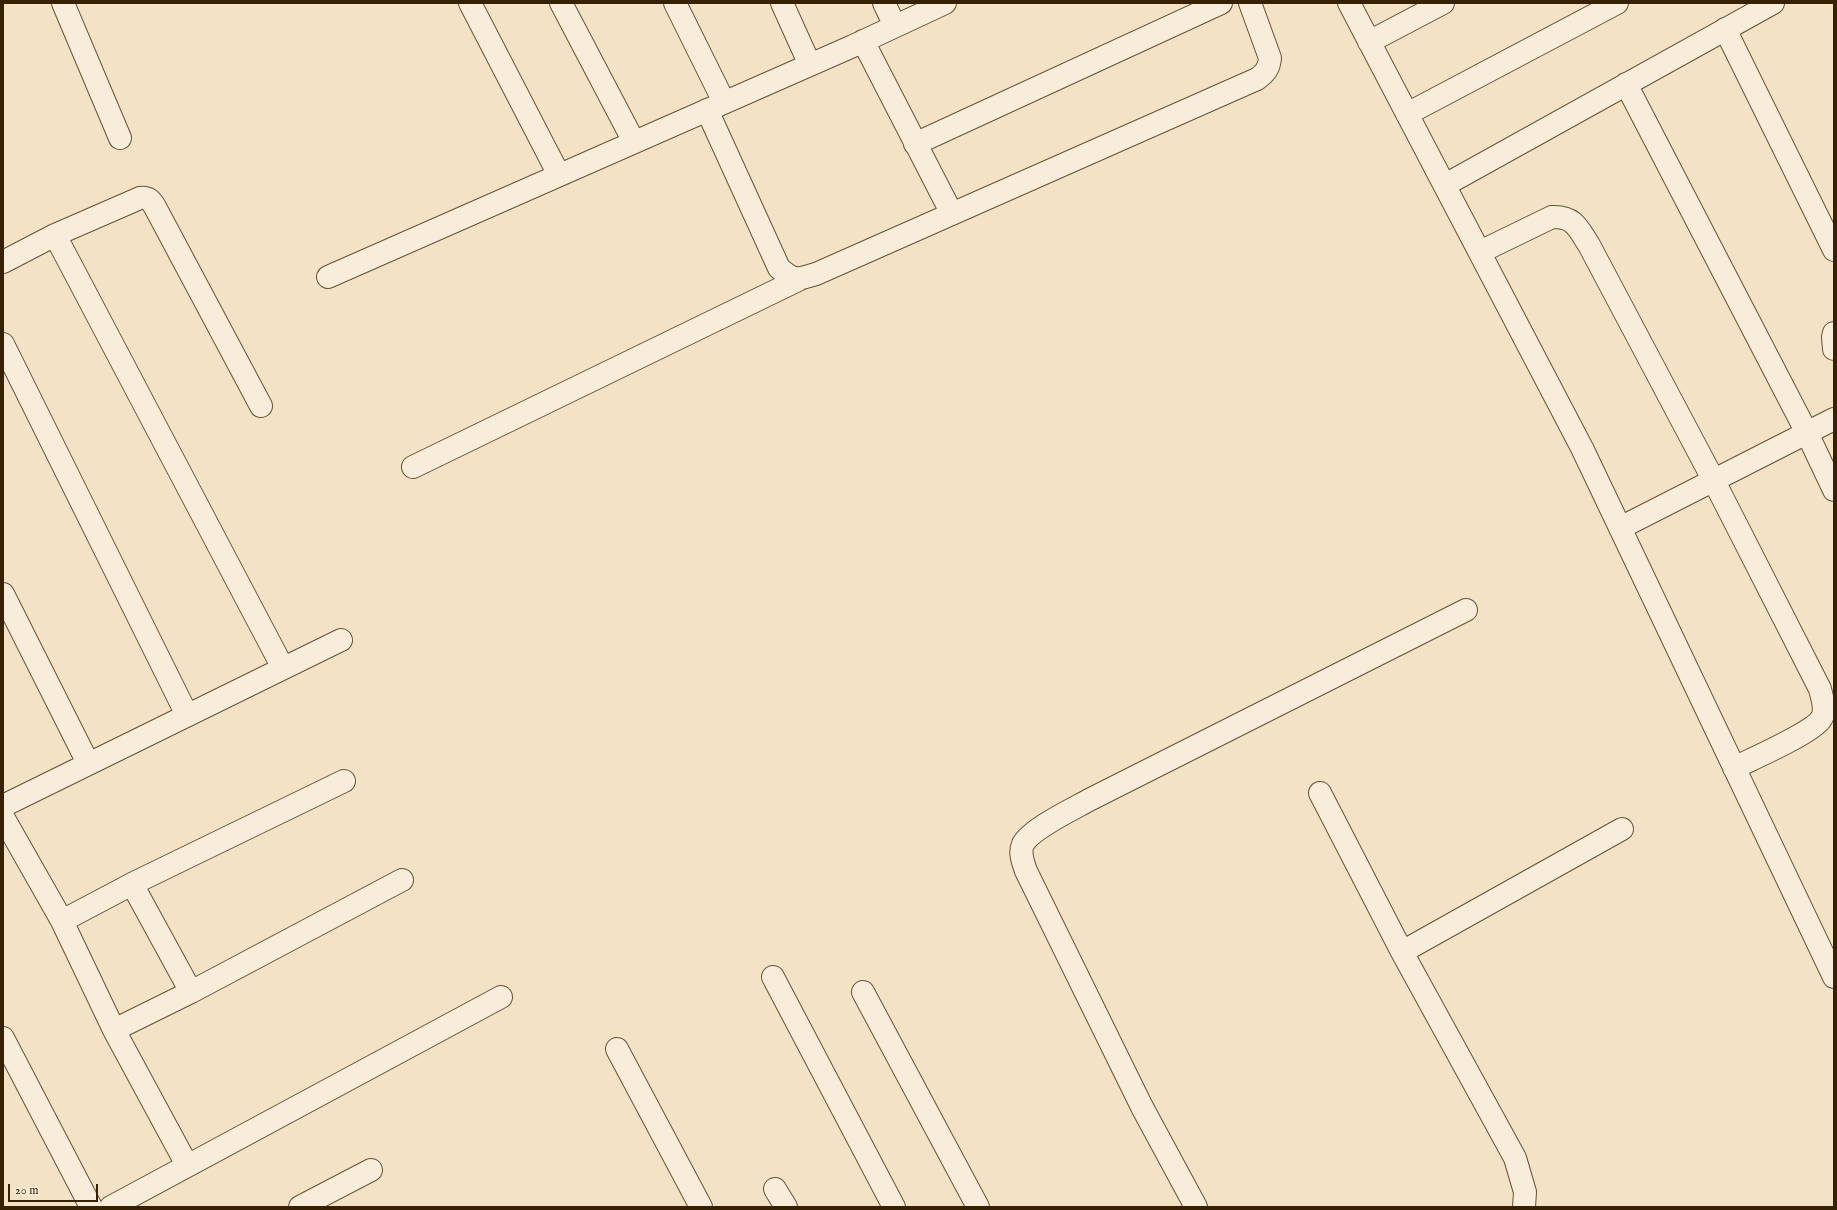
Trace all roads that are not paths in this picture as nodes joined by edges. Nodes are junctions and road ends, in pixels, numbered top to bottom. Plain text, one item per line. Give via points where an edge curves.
1 (63, 3) edge
2 (470, 3) edge
3 (561, 3) edge
4 (675, 3) edge
5 (782, 3) edge
6 (884, 3) edge
7 (945, 3) edge
8 (1221, 3) edge
9 (1250, 3) edge
10 (1349, 3) edge
11 (1443, 3) edge
12 (1617, 3) edge
13 (1773, 3) edge
14 (895, 26) junction
15 (1725, 29) junction
16 (863, 41) junction
17 (1369, 42) junction
18 (810, 64) junction
19 (1626, 84) junction
20 (716, 106) junction
21 (1407, 114) junction
22 (120, 138) dead end
23 (634, 142) junction
24 (915, 144) junction
25 (559, 175) junction
26 (1445, 185) junction
27 (952, 214) junction
28 (56, 235) junction
29 (1834, 250) edge
30 (1480, 252) junction
31 (3, 262) edge
32 (328, 277) dead end
33 (798, 280) junction
34 (1834, 333) edge
35 (3, 344) edge
36 (1834, 349) edge
37 (261, 406) dead end
38 (1834, 419) edge
39 (1807, 433) junction
40 (413, 467) dead end
41 (1714, 481) junction
42 (1834, 490) edge
43 (1620, 528) junction
44 (3, 594) edge
45 (1466, 610) dead end
46 (341, 640) dead end
47 (283, 668) junction
48 (187, 715) junction
49 (1828, 717) edge
50 (88, 763) junction
51 (1734, 768) junction
52 (344, 781) dead end
53 (1320, 793) dead end
54 (3, 806) edge
55 (3, 817) edge
56 (1622, 829) dead end
57 (402, 880) dead end
58 (132, 884) junction
59 (62, 921) junction
60 (1402, 952) junction
61 (773, 977) dead end
62 (1834, 977) edge
63 (191, 992) junction
64 (863, 992) dead end
65 (501, 997) dead end
66 (114, 1030) junction
67 (3, 1038) edge
68 (617, 1049) dead end
69 (187, 1165) junction
70 (371, 1170) dead end
71 (91, 1207) edge
72 (111, 1207) edge
73 (300, 1207) edge
74 (701, 1207) edge
75 (894, 1207) edge
76 (978, 1207) edge
77 (1196, 1207) edge
78 (1524, 1207) edge

1 - 22 street
2 - 25 street
3 - 23 street
4 - 20 street
5 - 18 street
6 - 14 street
7 - 14 street
8 - 24 street
9 - 27 street via 1270,58 1269,66 1257,79
10 - 17 street
11 - 17 street
12 - 21 street
13 - 15 street
14 - 16 street
15 - 19 street
15 - 29 street
16 - 18 street
16 - 24 street
17 - 21 street
18 - 20 street
19 - 26 street
19 - 39 street
20 - 23 street
20 - 33 street via 779,268
21 - 26 street
23 - 25 street
24 - 27 street
25 - 32 street
26 - 30 street
27 - 33 street
28 - 31 street
28 - 37 street via 140,198 146,197 151,201
28 - 47 street
30 - 41 street via 1552,217 1564,216 1575,223 1589,244
30 - 43 street via 1582,448
33 - 40 street
34 - 36 street
35 - 48 street
38 - 39 street
39 - 41 street
39 - 42 street
41 - 43 street
41 - 49 street via 1820,689
43 - 51 street
44 - 50 street
45 - 77 street via 1089,800 1034,832 1023,844 1021,858 1026,871 1142,1107
46 - 47 street
47 - 48 street
48 - 50 street
49 - 51 street via 1804,733
50 - 54 street
51 - 62 street
52 - 58 street
53 - 60 street
55 - 59 street
56 - 60 street
57 - 63 street
58 - 59 street
58 - 63 street
59 - 66 street
60 - 78 street via 1515,1158 1525,1192
61 - 75 street
63 - 66 street
64 - 76 street
65 - 69 street
66 - 69 street
67 - 71 street
68 - 74 street
69 - 72 street
70 - 73 street

